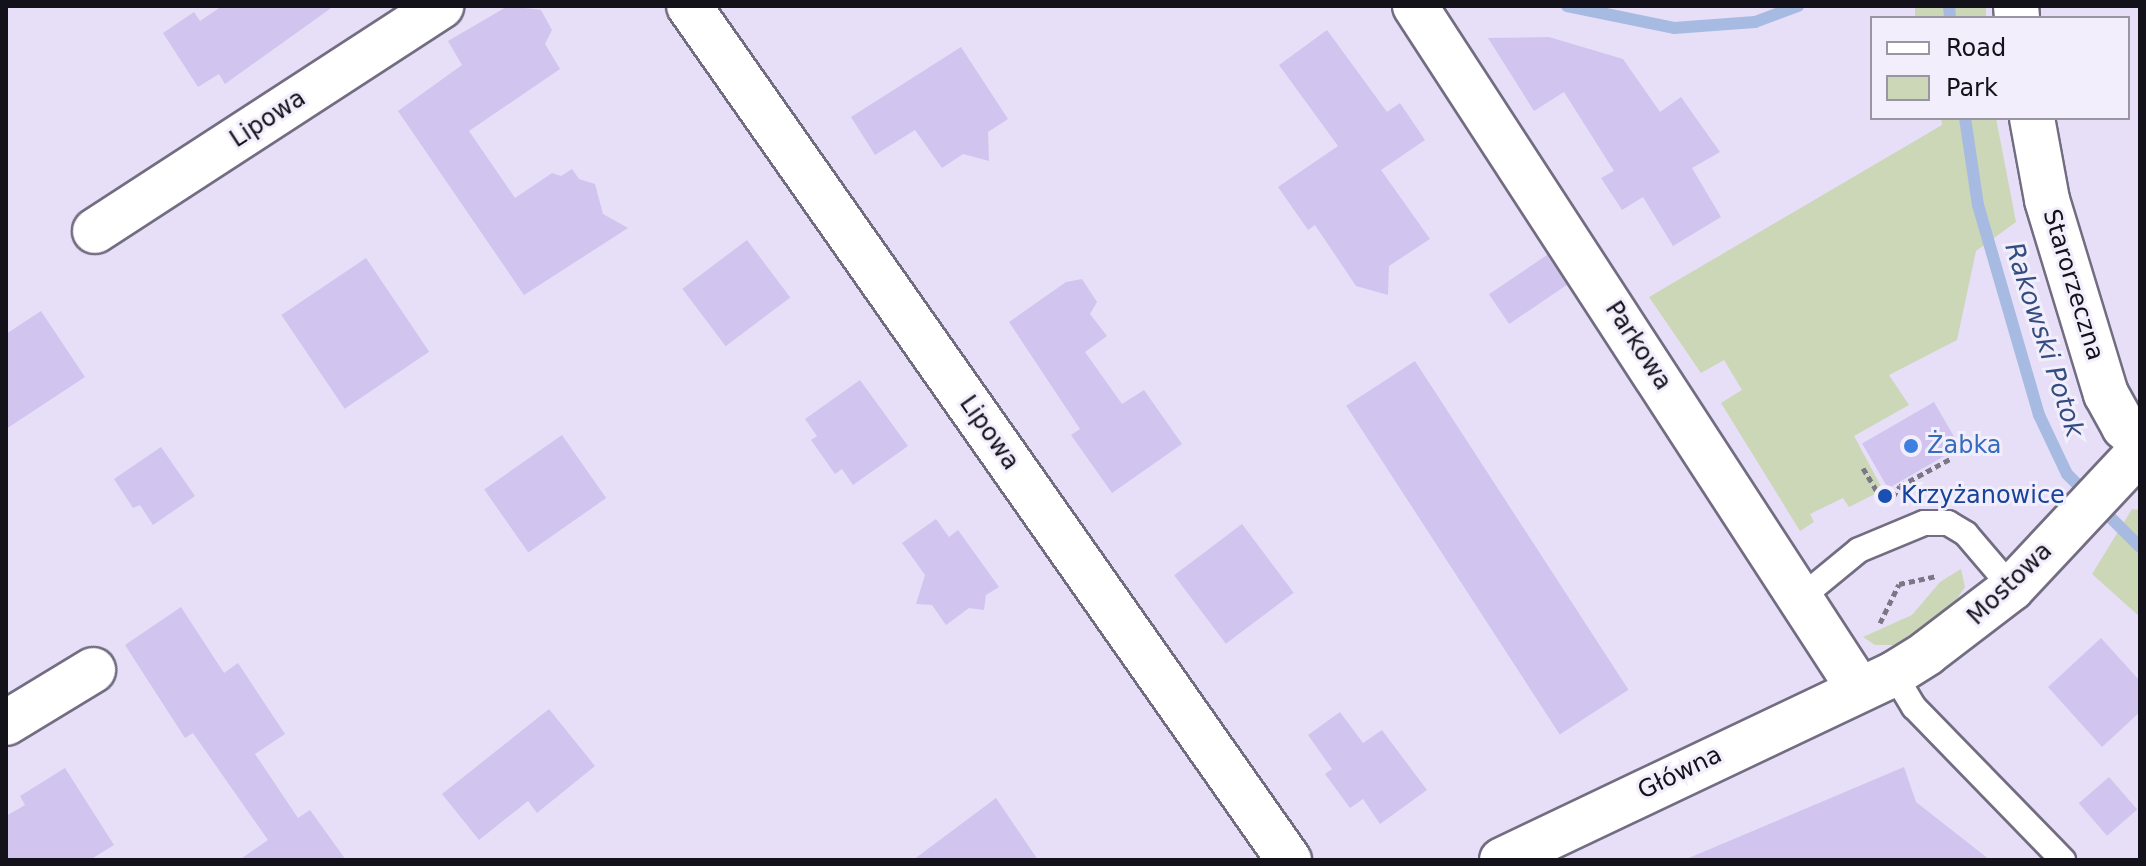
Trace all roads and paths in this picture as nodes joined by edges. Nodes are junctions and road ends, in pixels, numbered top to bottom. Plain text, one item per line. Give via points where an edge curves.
1 (441, 6) edge
2 (689, 6) edge
3 (1415, 6) edge
4 (2032, 120) edge
5 (95, 231) dead end
6 (2140, 441) edge
7 (2126, 464) edge
8 (1863, 468) dead end
9 (1887, 508) dead end
10 (1937, 576) dead end
11 (2012, 588) junction
12 (1803, 596) junction
13 (1880, 623) dead end
14 (93, 670) dead end
15 (1876, 682) junction
16 (6, 723) edge
17 (1289, 860) edge
18 (1502, 860) edge
19 (2063, 860) edge

1 - 5 street, Lipowa
2 - 17 street, Lipowa
3 - 12 street, Parkowa
4 - 6 street, Starorzeczna via 2047,200 2106,394 2124,427
7 - 11 street, Mostowa
8 - 9 path
10 - 13 path via 1899,584
11 - 12 lane via 1966,534 1948,523 1924,523 1859,550
11 - 15 street, Mostowa via 1981,616
12 - 15 street, Parkowa
14 - 16 street
15 - 18 street, Główna
15 - 19 lane via 1914,707

